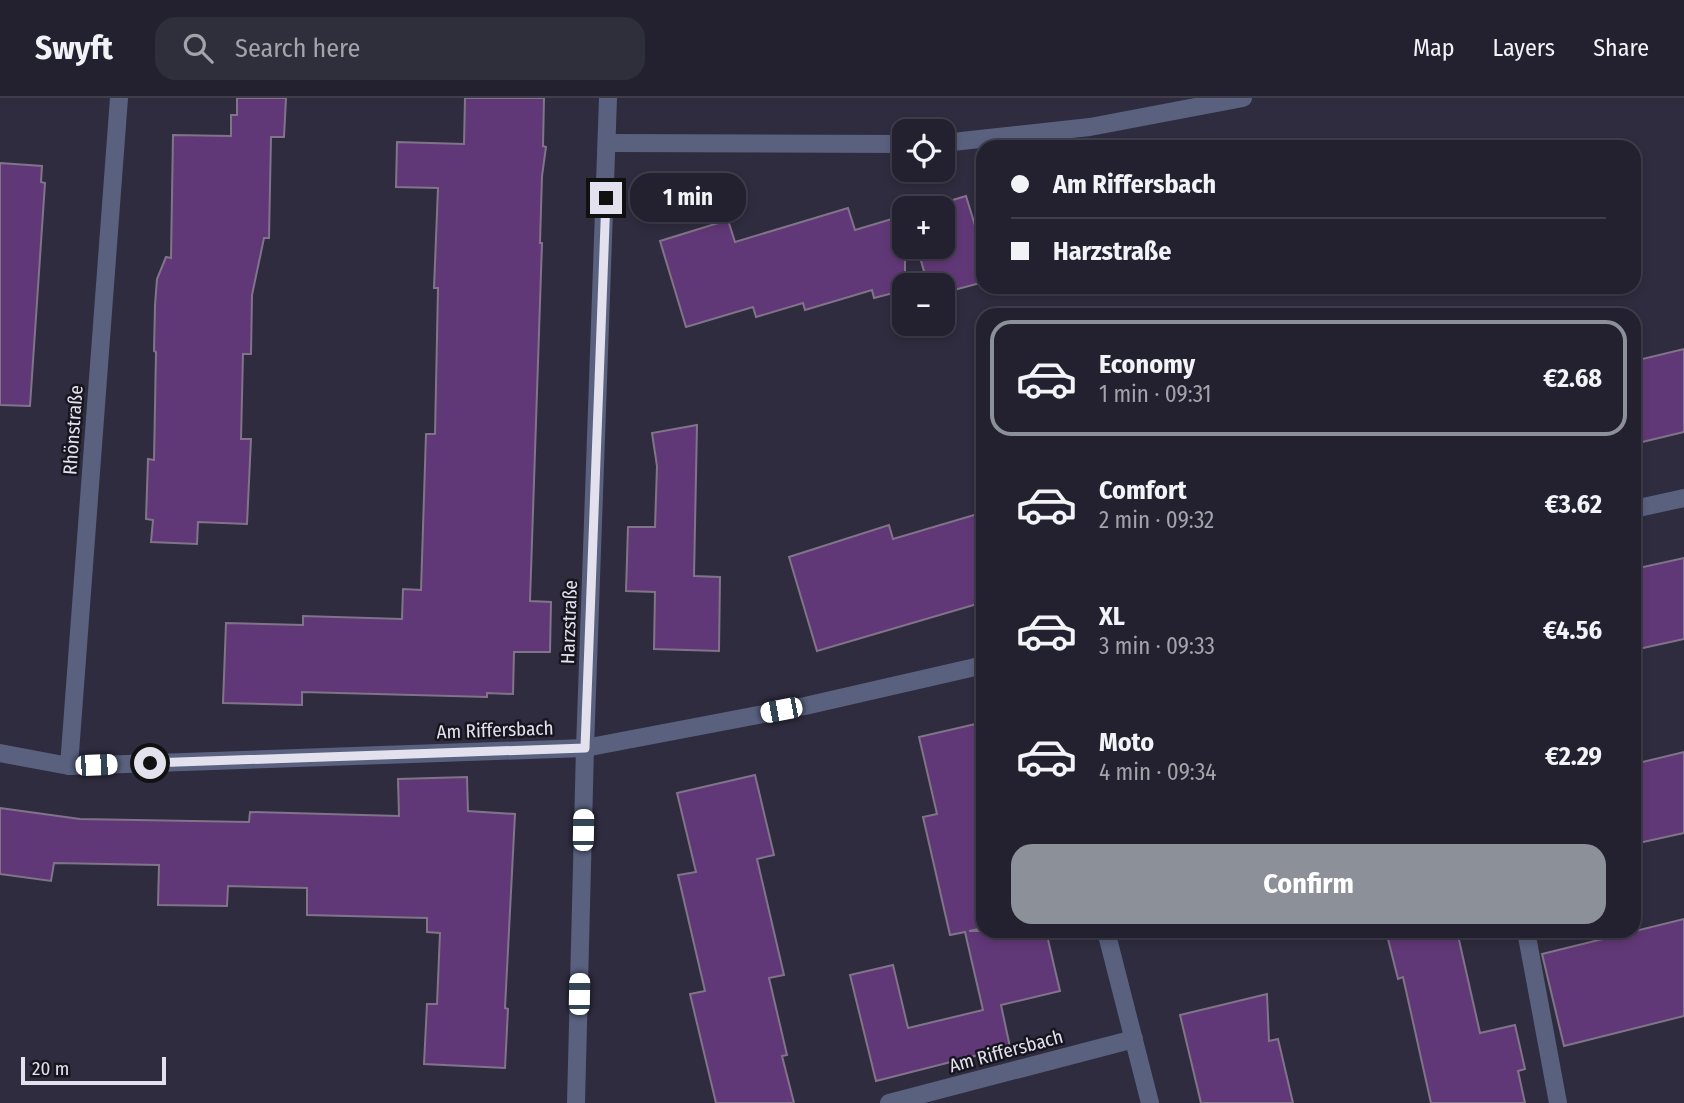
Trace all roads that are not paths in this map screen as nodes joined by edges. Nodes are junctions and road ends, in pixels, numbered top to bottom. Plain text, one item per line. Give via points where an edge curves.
1 (119, 98) edge
2 (608, 98) edge
3 (1243, 98) edge
4 (1199, 102) edge
5 (955, 142) edge
6 (608, 143) junction
7 (892, 144) edge
8 (1684, 498) edge
9 (1641, 507) edge
10 (976, 667) edge
11 (585, 748) junction
12 (0, 753) edge
13 (69, 766) junction
14 (1108, 938) edge
15 (1527, 938) edge
16 (1134, 1039) junction
17 (576, 1103) edge
18 (888, 1103) edge
19 (1150, 1103) edge
20 (1558, 1103) edge

1 - 13 street, Rhönstraße
2 - 6 street, Harzstraße
3 - 4 street
4 - 5 street via 1090,127
6 - 7 street
6 - 11 street, Harzstraße
8 - 9 street
10 - 11 street, Am Riffersbach via 805,706
11 - 13 street, Am Riffersbach
11 - 17 street, Harzstraße
12 - 13 street, Am Riffersbach
14 - 16 street
15 - 20 street
16 - 18 street, Am Riffersbach
16 - 19 street

